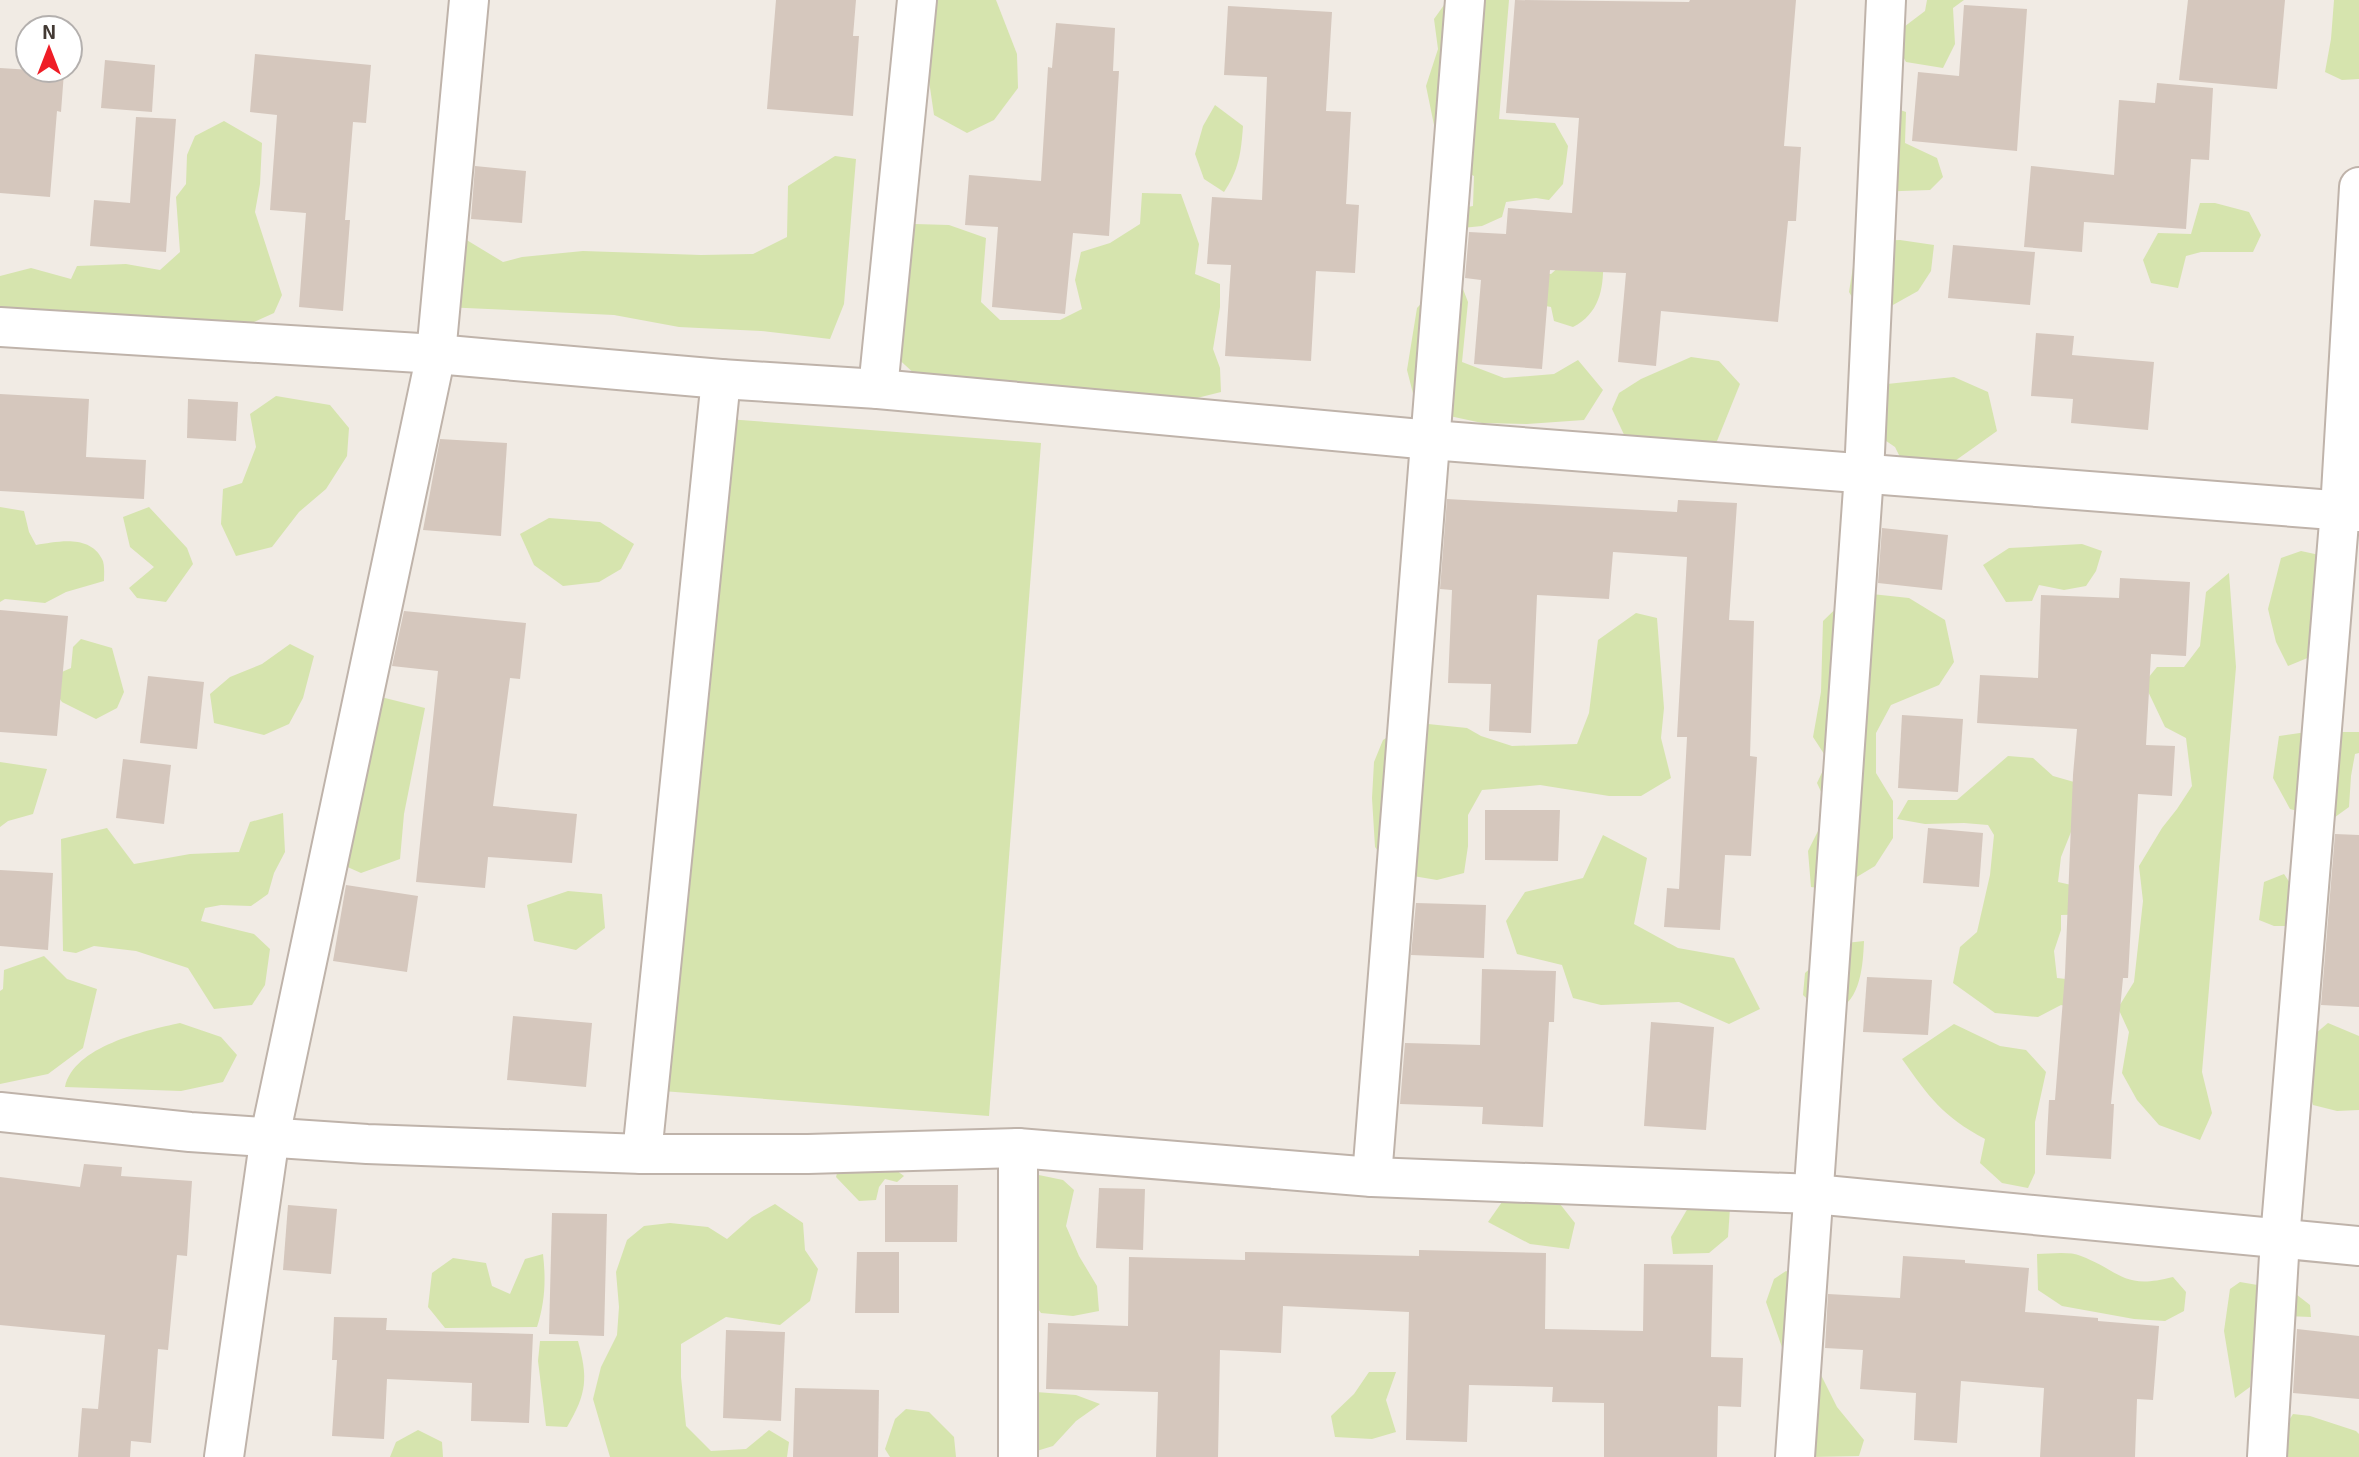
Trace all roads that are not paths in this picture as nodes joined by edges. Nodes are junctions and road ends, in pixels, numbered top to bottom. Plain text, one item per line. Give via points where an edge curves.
1 (469, 0) edge
2 (917, 0) edge
3 (1465, 0) edge
4 (1886, 0) edge
5 (2359, 187) edge
6 (0, 327) edge
7 (436, 354) junction
8 (721, 379) junction
9 (878, 389) junction
10 (1431, 440) junction
11 (1864, 474) junction
12 (2349, 511) edge
13 (0, 1112) edge
14 (270, 1136) junction
15 (1018, 1148) junction
16 (642, 1154) junction
17 (1372, 1177) junction
18 (1814, 1194) junction
19 (2280, 1239) junction
20 (2359, 1247) edge
21 (224, 1457) edge
22 (1017, 1457) edge
23 (1795, 1457) edge
24 (2267, 1457) edge

1 - 7 street
2 - 9 street
3 - 10 street
4 - 11 street
5 - 12 street
6 - 7 street
7 - 8 street
7 - 14 street
8 - 9 street
8 - 16 street
9 - 10 street
10 - 11 street
10 - 17 street
11 - 12 street
11 - 18 street
12 - 19 street
13 - 14 street
14 - 16 street
14 - 21 street
15 - 16 street
15 - 17 street
15 - 22 street
17 - 18 street
18 - 19 street
18 - 23 street
19 - 20 street
19 - 24 street

